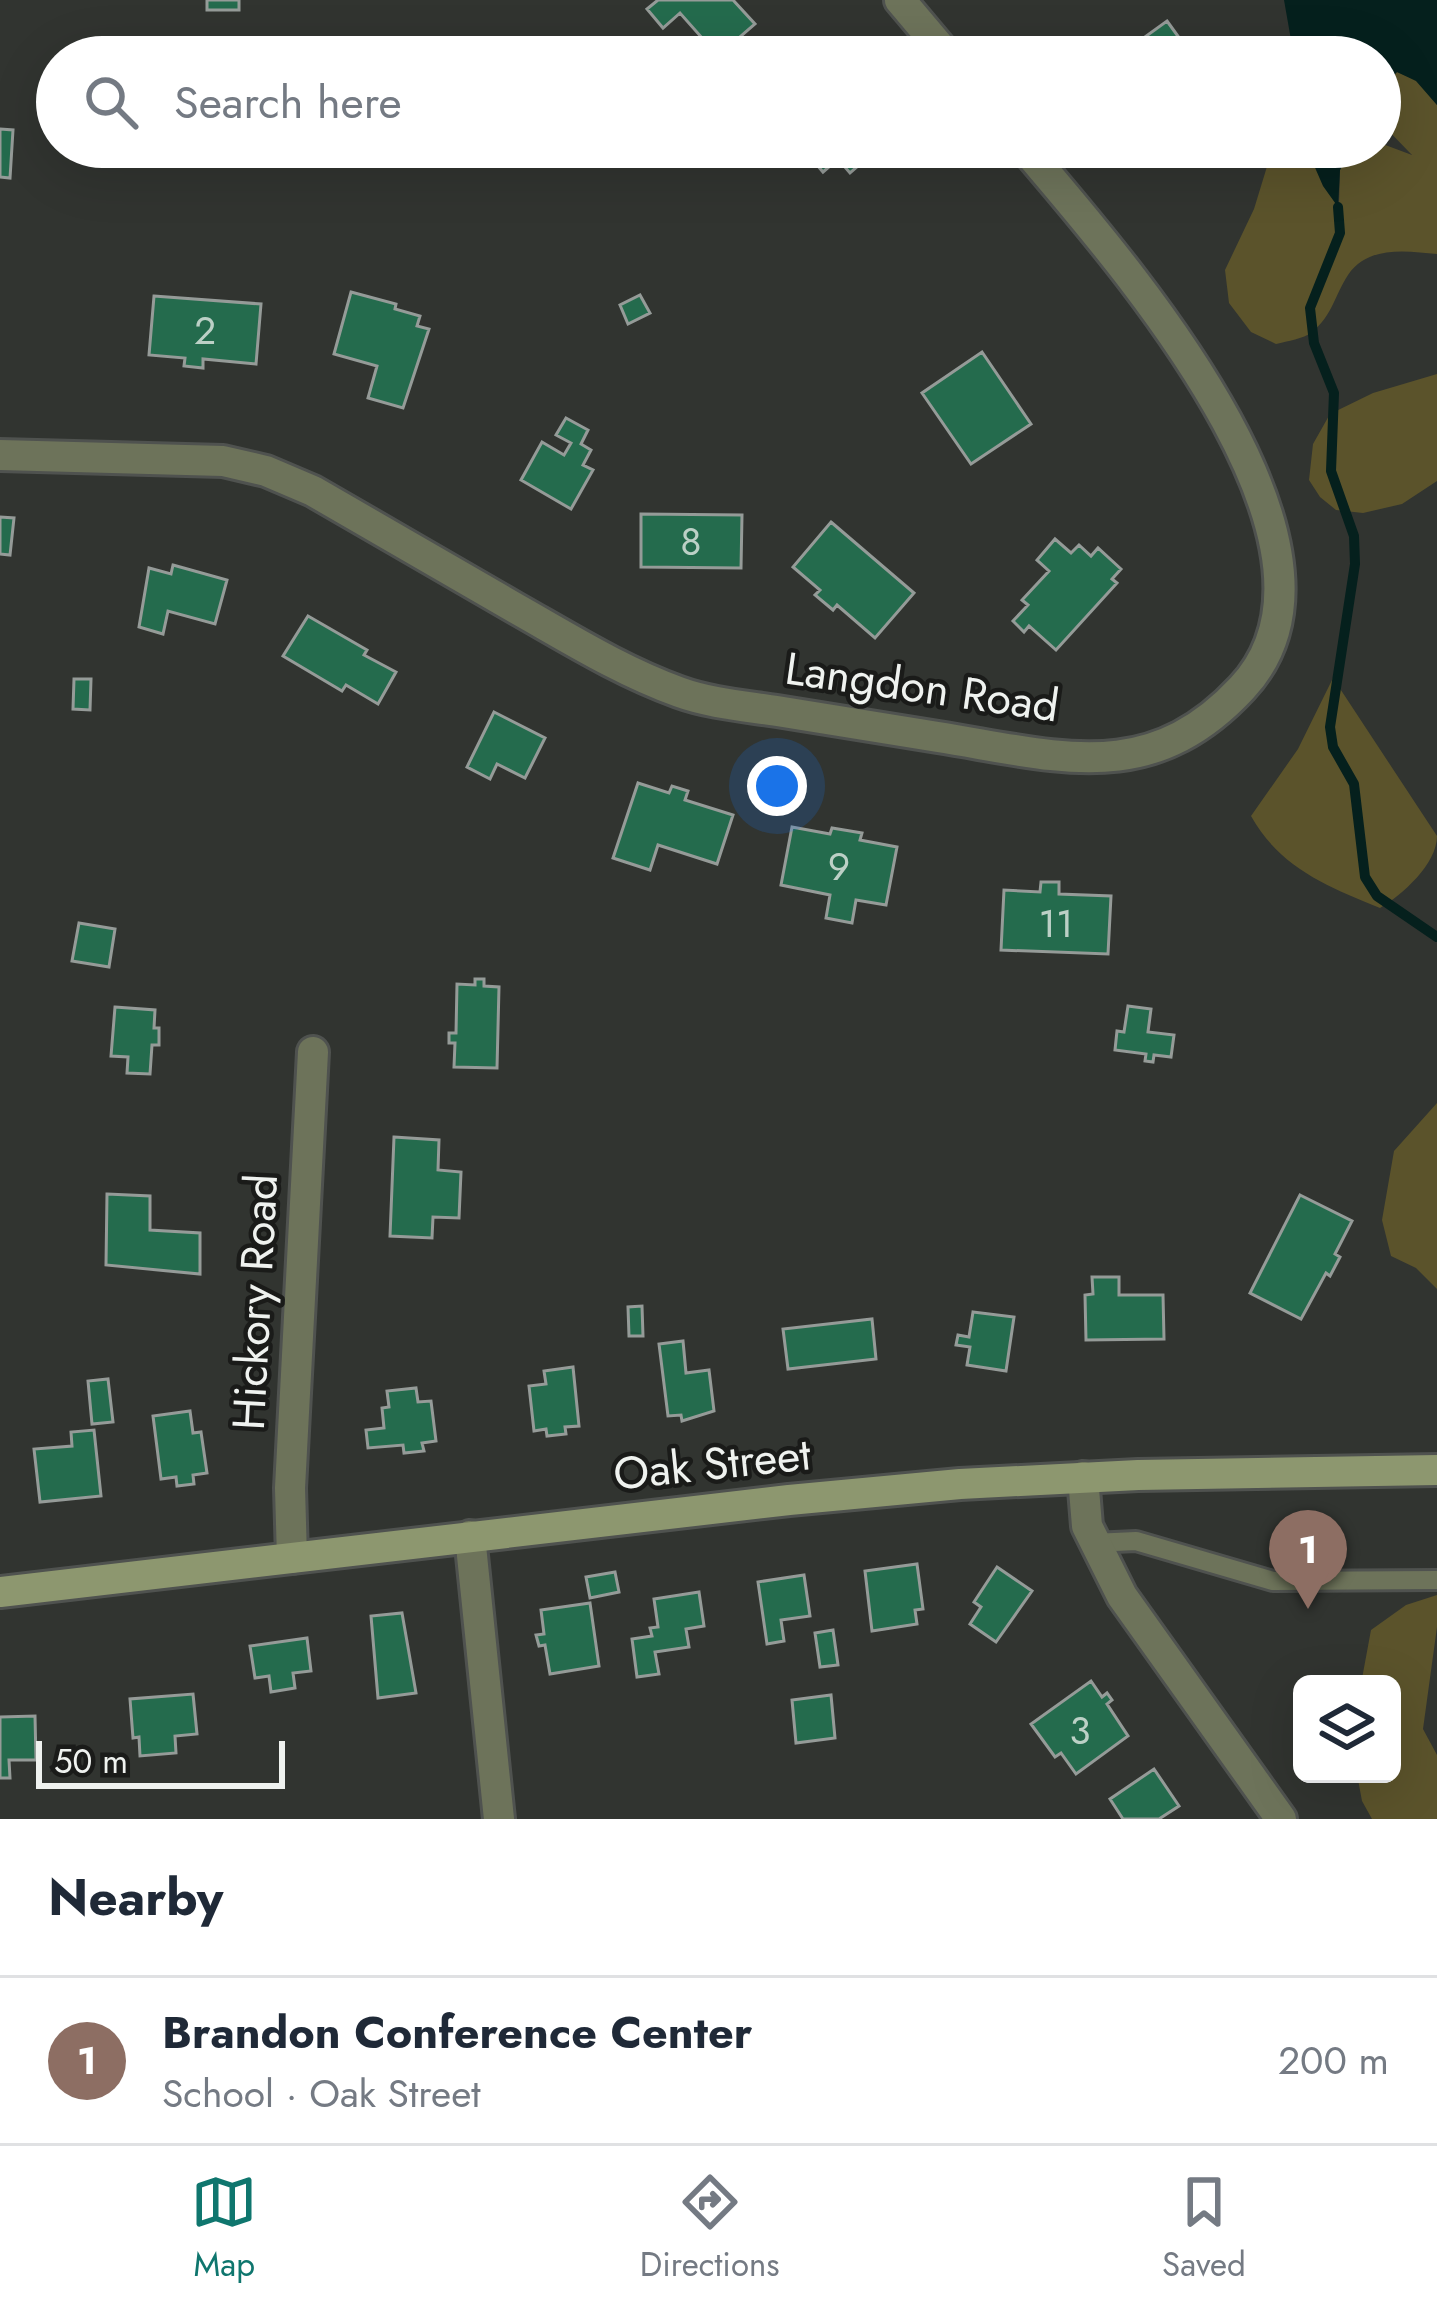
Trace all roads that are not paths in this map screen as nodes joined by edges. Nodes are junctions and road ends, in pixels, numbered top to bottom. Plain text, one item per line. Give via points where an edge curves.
1 (900, 0) edge
2 (930, 36) edge
3 (1041, 168) edge
4 (0, 455) edge
5 (313, 1052) dead end
6 (1437, 1470) edge
7 (1083, 1477) junction
8 (470, 1536) junction
9 (1093, 1543) junction
10 (292, 1558) junction
11 (1437, 1580) edge
12 (0, 1592) edge
13 (499, 1819) edge
14 (1281, 1819) edge

1 - 2 street
3 - 4 street, Langdon Road via 1176,333 1233,433 1277,562 1268,646 1249,680 1183,739 1147,752 1032,752 685,694 600,656 266,471 180,458
5 - 10 street, Hickory Road
6 - 7 main road, Oak Street
7 - 8 main road, Oak Street
7 - 9 street
8 - 10 main road, Oak Street
8 - 13 street
9 - 11 lane via 1136,1541 1273,1581
9 - 14 street via 1136,1620
10 - 12 main road, Oak Street

